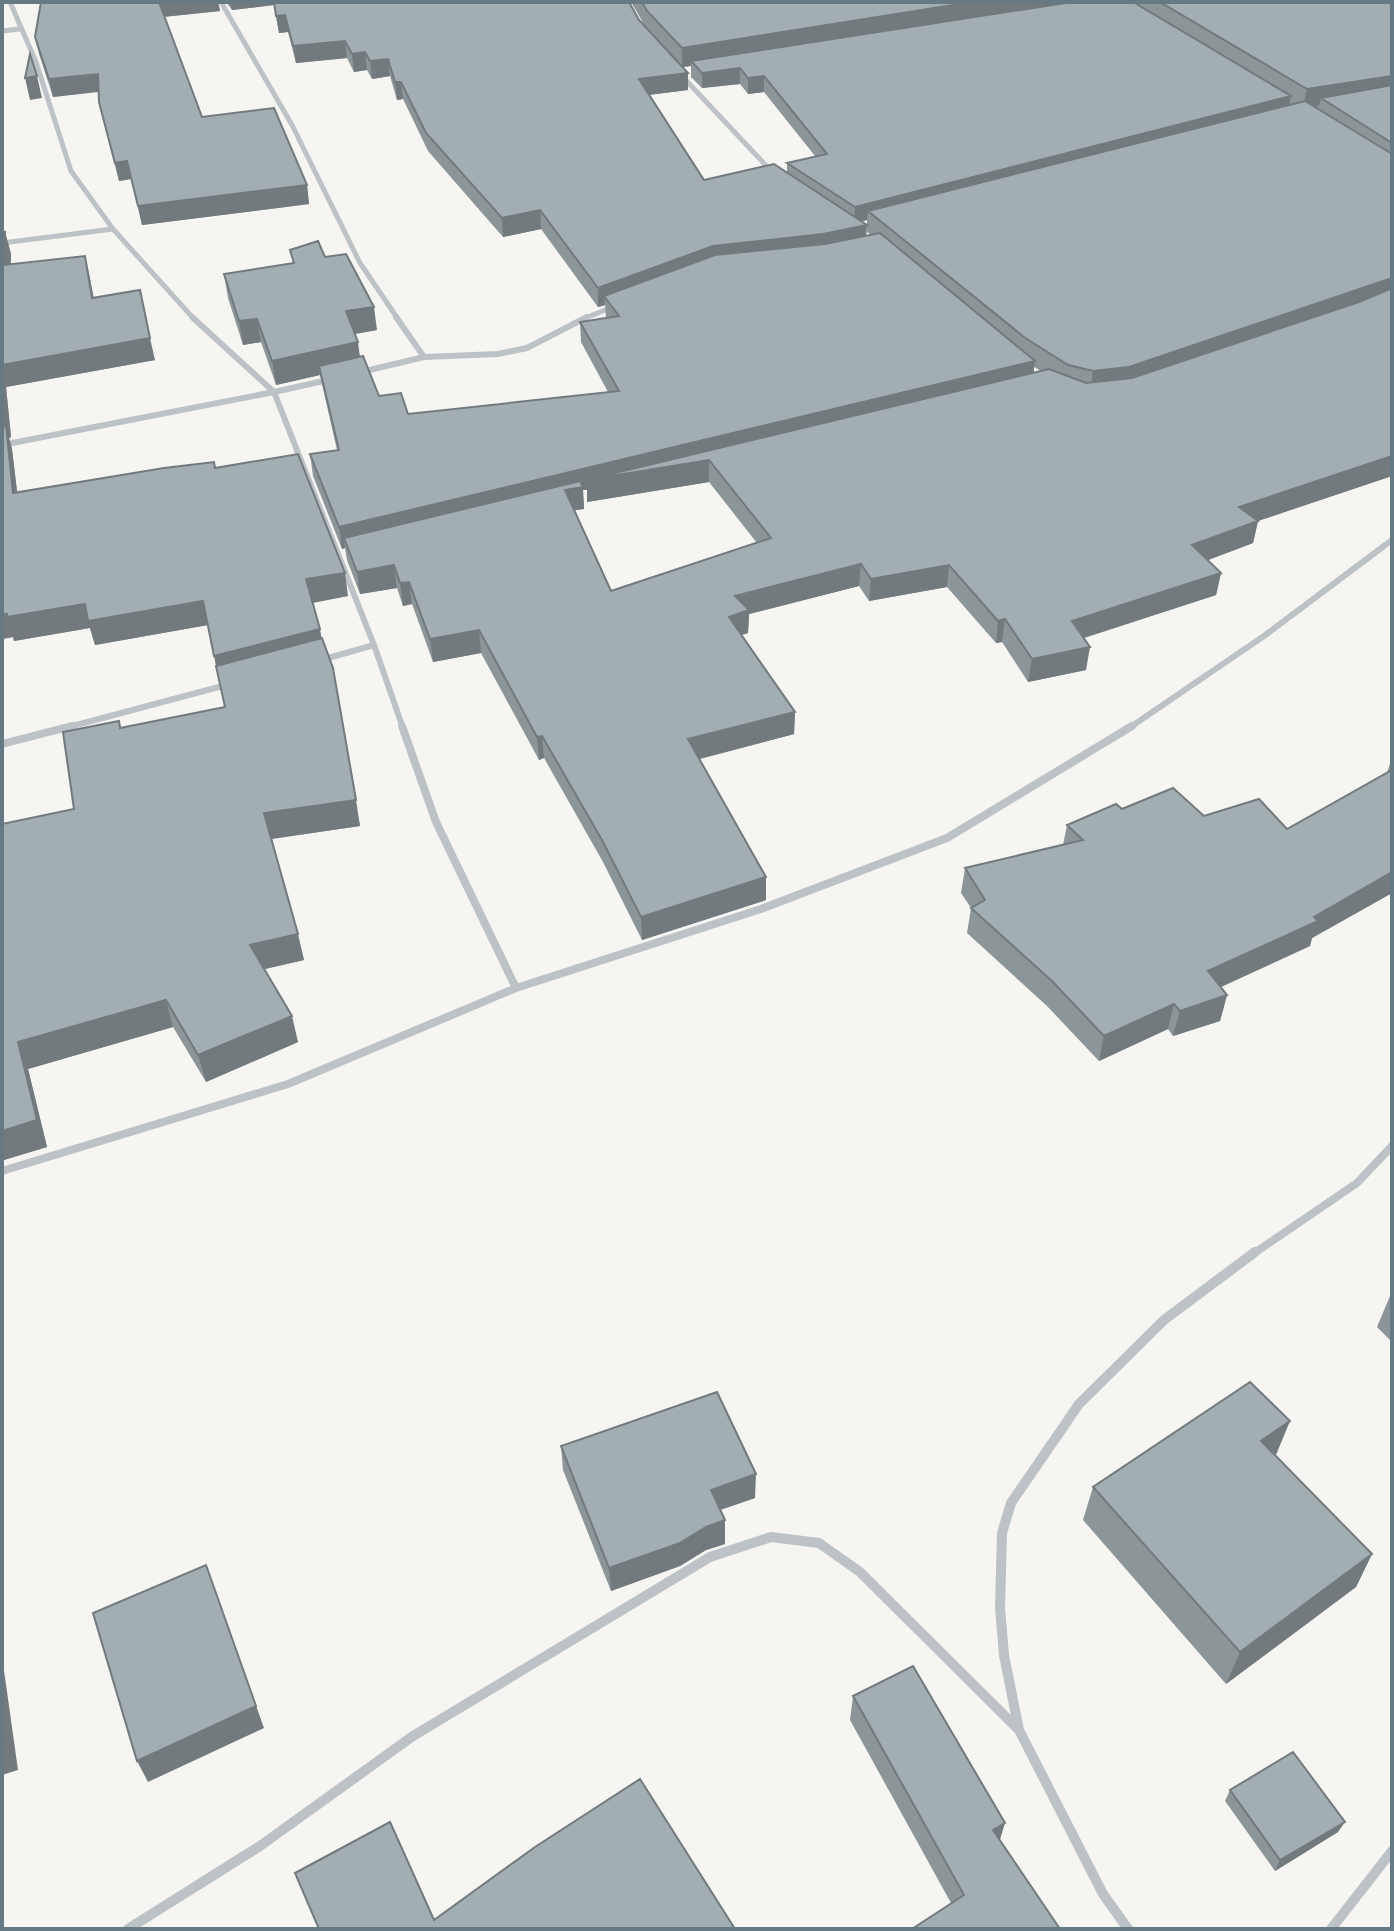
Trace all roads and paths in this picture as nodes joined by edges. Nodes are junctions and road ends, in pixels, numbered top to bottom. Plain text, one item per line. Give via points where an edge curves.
1 (10, 2) edge
2 (221, 2) edge
3 (19, 29) junction
4 (2, 31) edge
5 (695, 70) edge
6 (780, 181) edge
7 (113, 229) junction
8 (2, 243) edge
9 (630, 300) edge
10 (424, 357) junction
11 (349, 375) edge
12 (334, 378) edge
13 (274, 392) junction
14 (2, 445) edge
15 (1392, 540) edge
16 (355, 553) edge
17 (339, 556) junction
18 (374, 645) junction
19 (314, 661) edge
20 (240, 681) edge
21 (2, 744) edge
22 (516, 988) junction
23 (1392, 1146) edge
24 (2, 1171) edge
25 (1019, 1730) junction
26 (1392, 1851) edge
27 (128, 1929) edge
28 (1128, 1929) edge
29 (1331, 1929) edge

1 - 3 street
2 - 10 street via 292,125 360,263
3 - 4 street
3 - 7 street via 36,62 71,171
5 - 6 street via 679,73
7 - 8 street
7 - 13 street via 215,341
9 - 10 street via 527,348
10 - 11 street
12 - 13 street
13 - 14 street
13 - 17 street
15 - 22 street via 1120,734 947,838 761,909
16 - 17 street
17 - 18 street
18 - 19 street
18 - 22 street via 436,822
20 - 21 street
22 - 24 street via 288,1084
23 - 25 street via 1357,1183 1164,1320 1079,1404 1011,1503 1002,1533 1000,1608
25 - 27 street via 860,1572 819,1543 771,1537 710,1557 413,1736 260,1846
25 - 28 street via 1103,1894
26 - 29 street

